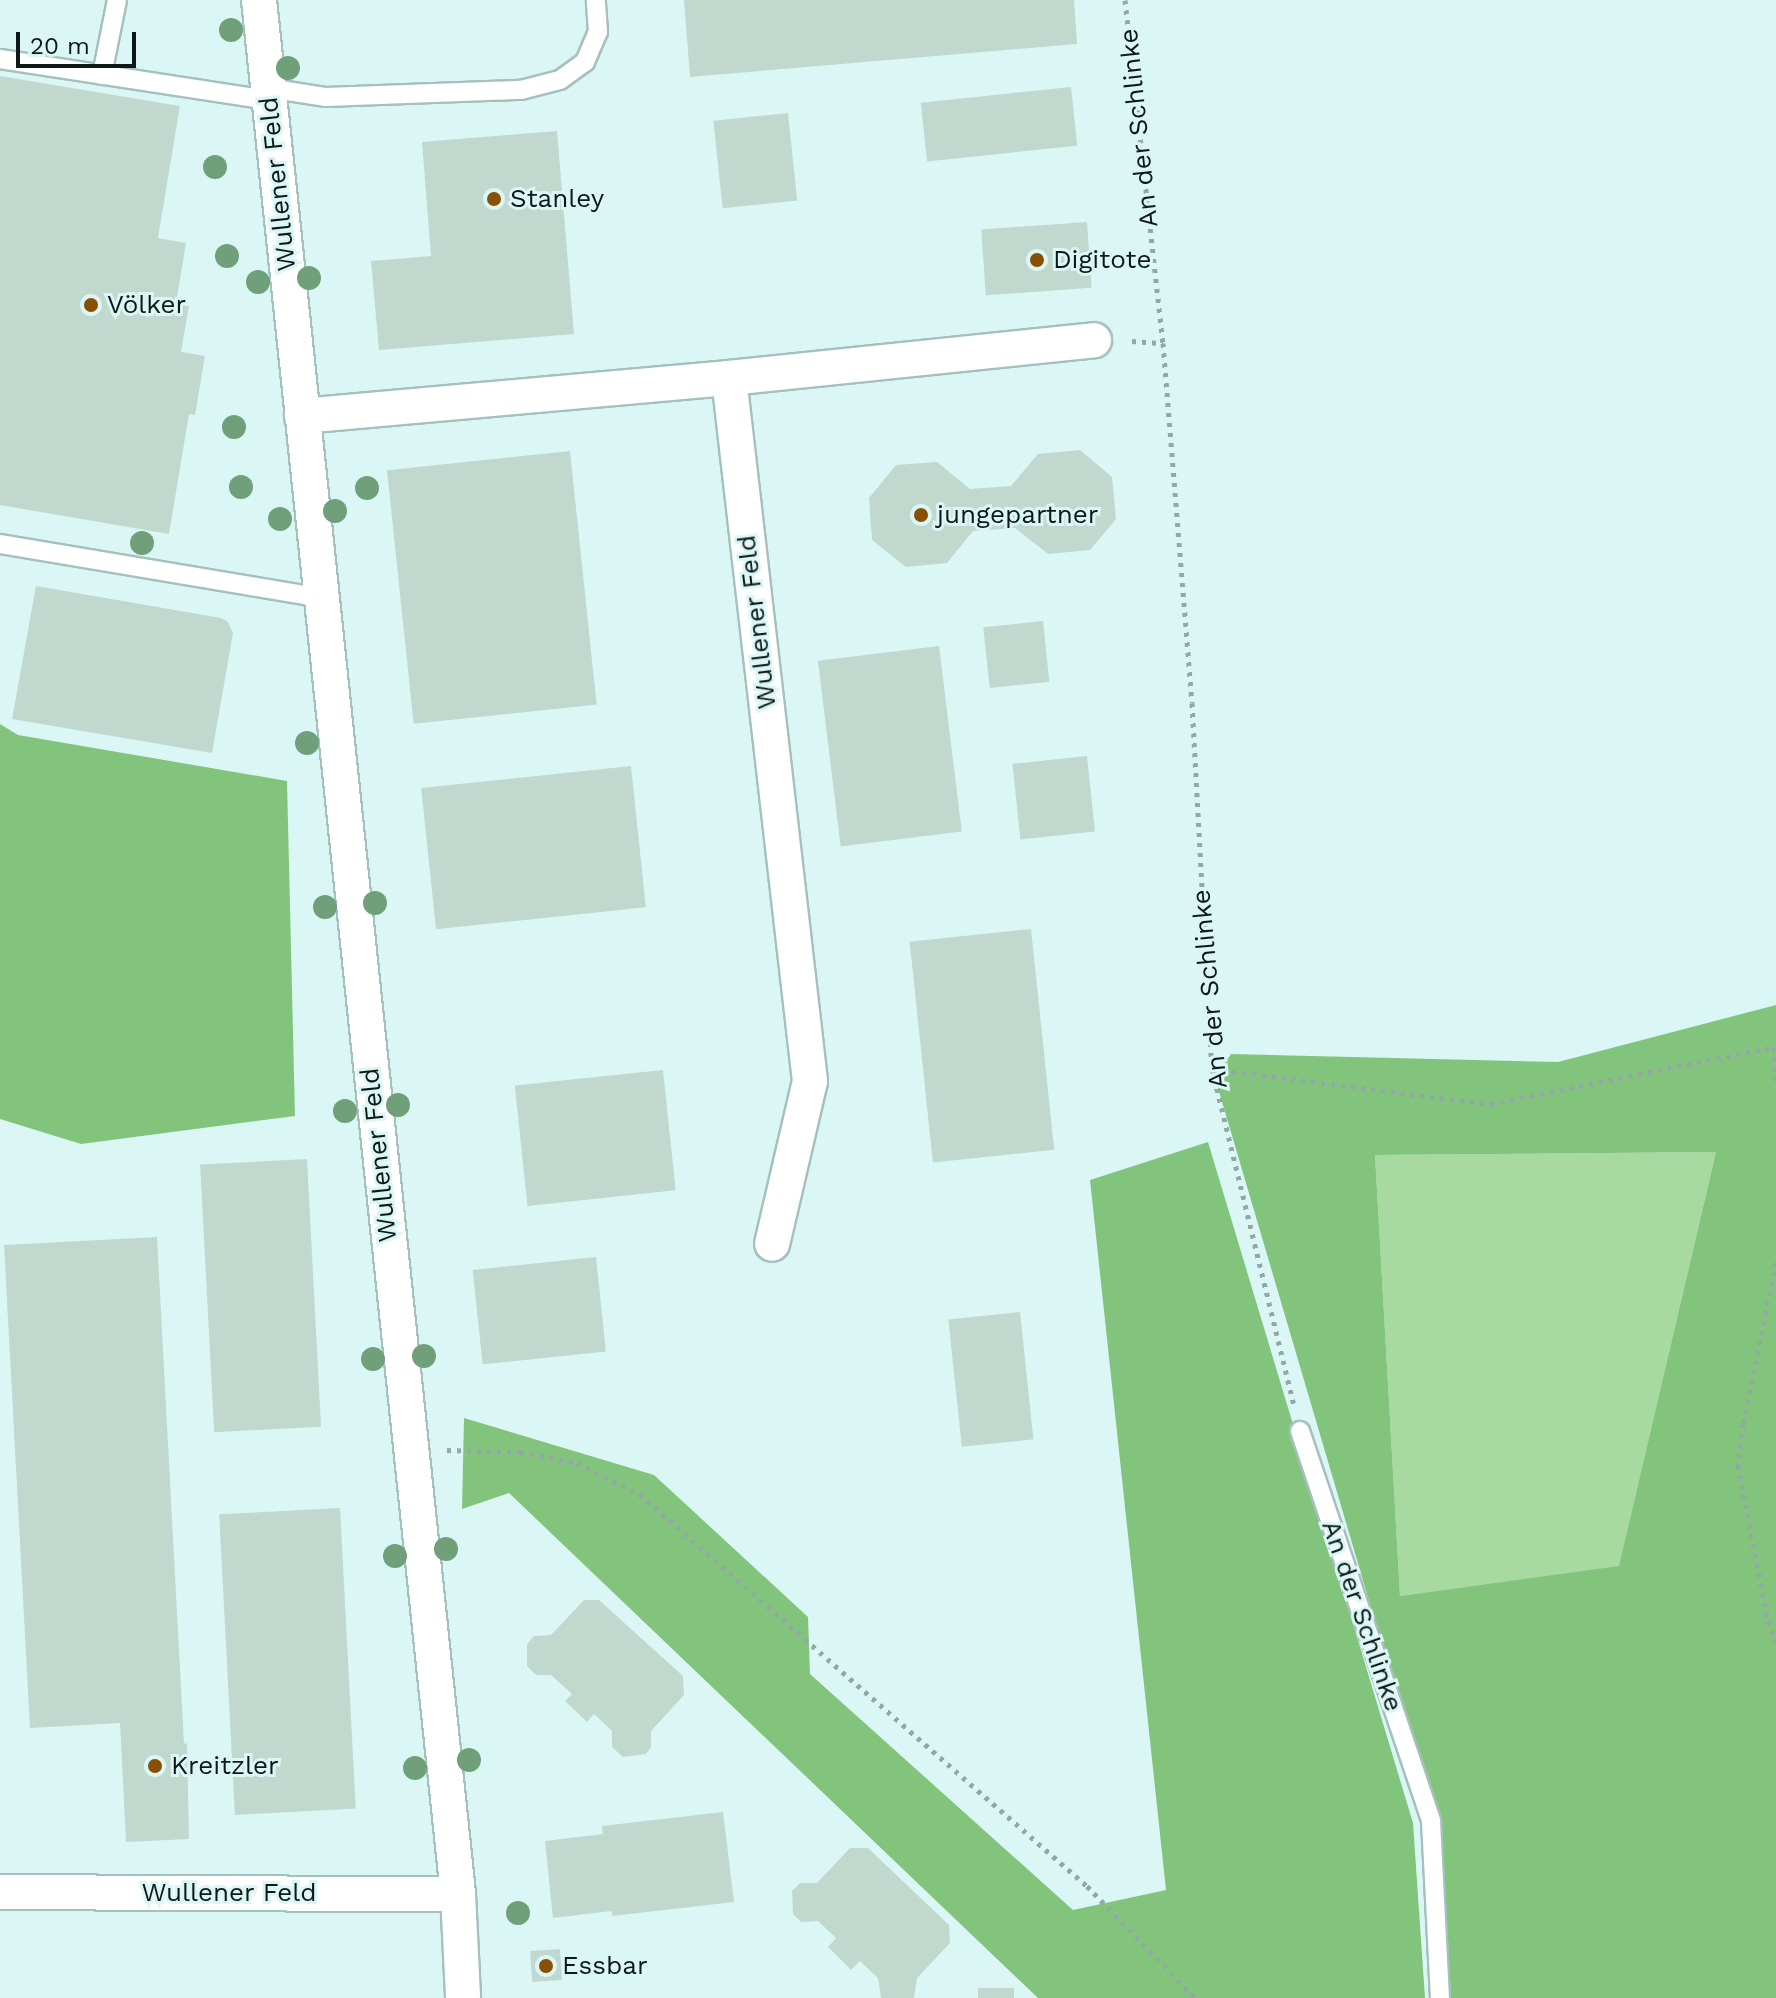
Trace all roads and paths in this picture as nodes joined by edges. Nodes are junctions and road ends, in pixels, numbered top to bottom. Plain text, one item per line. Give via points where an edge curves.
1 (117, 0) edge
2 (259, 0) edge
3 (596, 0) edge
4 (1125, 0) edge
5 (0, 59) edge
6 (102, 75) junction
7 (268, 94) junction
8 (1094, 340) dead end
9 (729, 378) junction
10 (302, 416) junction
11 (0, 544) edge
12 (321, 598) junction
13 (1212, 1069) junction
14 (1776, 1086) edge
15 (772, 1244) dead end
16 (1776, 1262) edge
17 (1300, 1431) joint
18 (410, 1449) junction
19 (1776, 1643) edge
20 (0, 1892) edge
21 (458, 1894) junction
22 (463, 1998) edge
23 (1195, 1998) edge
24 (1440, 1998) edge

1 - 6 lane
2 - 7 street, Wullener Feld
3 - 7 lane via 598,32 585,62 560,80 521,90
4 - 13 path, An der Schlinke via 1163,343
5 - 6 lane
6 - 7 lane
7 - 10 street, Wullener Feld
8 - 9 street
9 - 10 street
9 - 15 street, Wullener Feld via 810,1081
10 - 12 street, Wullener Feld
11 - 12 lane
12 - 18 street, Wullener Feld
13 - 14 path via 1491,1104 1774,1047
13 - 17 path, An der Schlinke
16 - 19 path via 1738,1465
17 - 24 lane, An der Schlinke via 1431,1821
18 - 21 street, Wullener Feld
18 - 23 path via 520,1452 563,1460 639,1494 1087,1886
20 - 21 street, Wullener Feld
21 - 22 street, Wullener Feld

